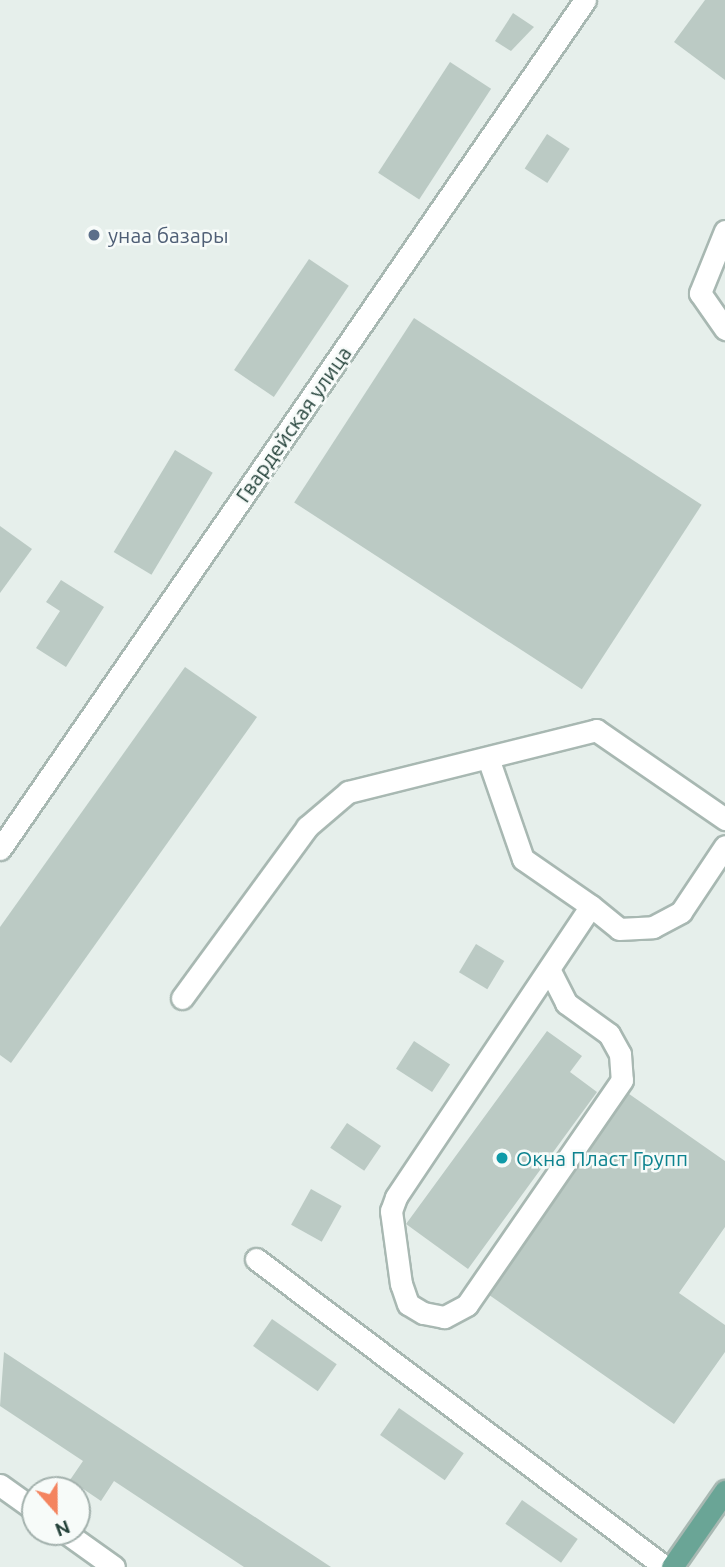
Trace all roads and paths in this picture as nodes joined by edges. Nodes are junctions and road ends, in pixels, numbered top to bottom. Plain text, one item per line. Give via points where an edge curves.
1 (585, 0) edge
2 (725, 231) edge
3 (725, 329) edge
4 (488, 758) junction
5 (725, 819) edge
6 (725, 846) edge
7 (0, 849) edge
8 (591, 905) junction
9 (551, 972) junction
10 (182, 998) dead end
11 (256, 1259) dead end
12 (0, 1485) edge
13 (725, 1492) edge
14 (21, 1500) edge
15 (85, 1546) edge
16 (114, 1567) edge
17 (665, 1567) edge
18 (672, 1567) edge

1 - 7 street, Гвардейская улица
2 - 3 street via 700,293
4 - 5 street via 596,730
4 - 8 street via 523,859
4 - 10 street via 348,792 307,827
6 - 8 street via 681,912 653,928 619,929
8 - 9 street
9 - 9 street via 566,1003 609,1034 620,1054 622,1080 467,1305 444,1317 423,1313 408,1304 404,1294 391,1211
11 - 17 street
12 - 14 street
13 - 18 main road
15 - 16 street

